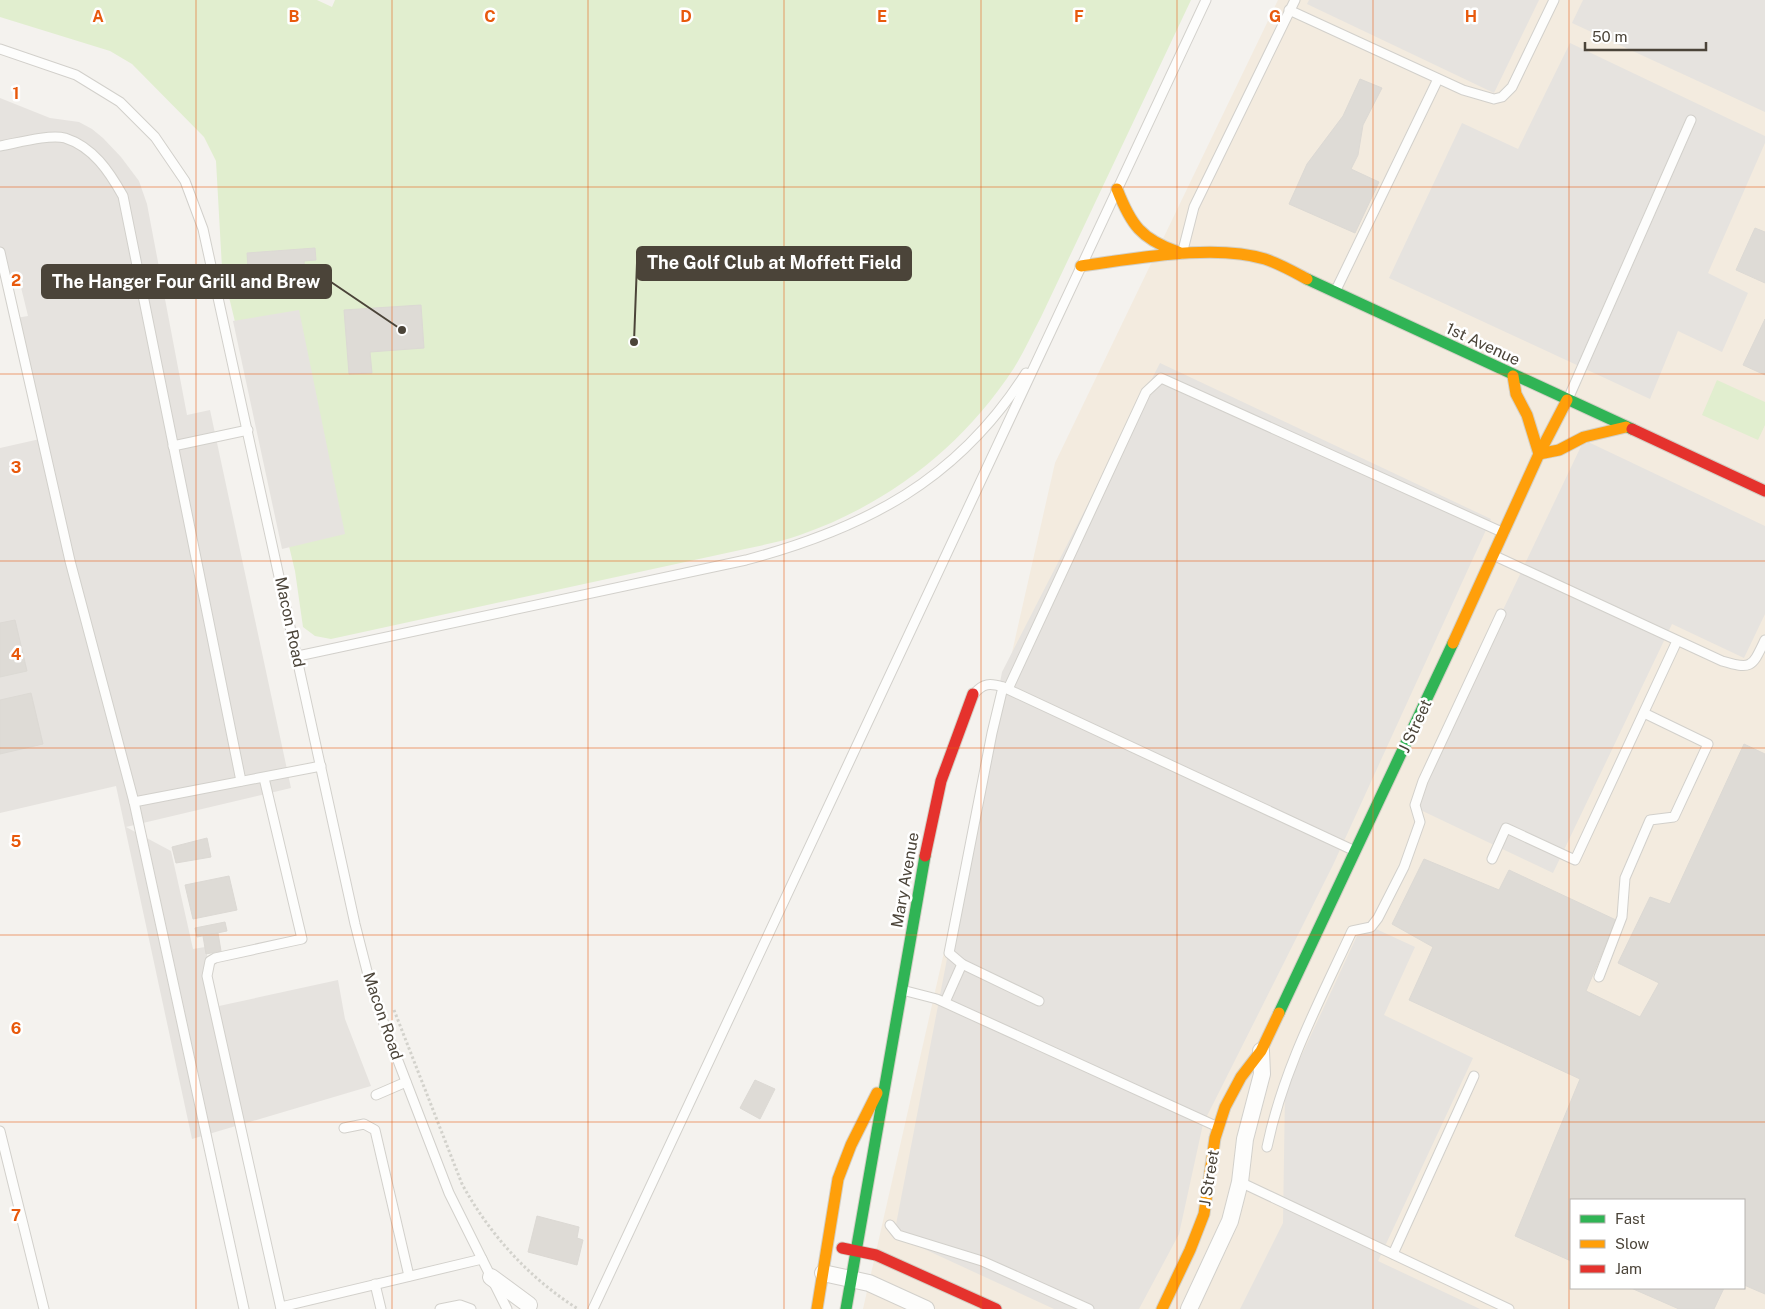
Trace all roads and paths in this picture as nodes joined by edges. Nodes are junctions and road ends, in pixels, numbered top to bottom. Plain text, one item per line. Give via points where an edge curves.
1 (1206, 0) edge
2 (1295, 0) edge
3 (1554, 0) edge
4 (1289, 10) junction
5 (0, 49) edge
6 (1438, 78) junction
7 (1691, 120) dead end
8 (0, 146) edge
9 (1117, 189) junction
10 (0, 252) edge
11 (1182, 254) junction
12 (1081, 266) junction
13 (1335, 292) junction
14 (1045, 343) junction
15 (1513, 376) junction
16 (1567, 400) junction
17 (1626, 427) junction
18 (248, 430) junction
19 (173, 446) junction
20 (1539, 454) junction
21 (1765, 491) edge
22 (1505, 533) junction
23 (1494, 556) junction
24 (1501, 614) dead end
25 (1765, 640) edge
26 (1677, 641) junction
27 (298, 656) junction
28 (1005, 688) junction
29 (973, 694) joint
30 (1644, 713) junction
31 (321, 766) junction
32 (264, 778) junction
33 (241, 781) junction
34 (134, 802) junction
35 (1355, 851) junction
36 (1492, 858) dead end
37 (962, 964) junction
38 (1600, 977) dead end
39 (902, 990) junction
40 (1039, 1001) dead end
41 (945, 1002) junction
42 (393, 1007) dead end
43 (1261, 1051) junction
44 (886, 1076) junction
45 (1474, 1076) dead end
46 (406, 1082) junction
47 (376, 1096) dead end
48 (1218, 1127) junction
49 (344, 1128) dead end
50 (0, 1131) edge
51 (1266, 1147) dead end
52 (1240, 1182) junction
53 (890, 1225) dead end
54 (828, 1245) junction
55 (857, 1250) junction
56 (1393, 1254) junction
57 (482, 1260) junction
58 (824, 1273) junction
59 (409, 1276) junction
60 (491, 1277) junction
61 (852, 1278) junction
62 (375, 1284) junction
63 (545, 1285) junction
64 (535, 1302) edge
65 (281, 1308) edge
66 (44, 1309) edge
67 (244, 1309) edge
68 (381, 1309) edge
69 (440, 1309) edge
70 (471, 1309) edge
71 (507, 1309) edge
72 (578, 1309) edge
73 (593, 1309) edge
74 (817, 1309) edge
75 (846, 1309) edge
76 (926, 1309) edge
77 (996, 1309) edge
78 (1089, 1309) edge
79 (1162, 1309) edge
80 (1189, 1309) edge
81 (1509, 1309) edge

1 - 9 lane
2 - 4 lane
3 - 6 lane via 1512,87 1502,97 1494,99 1463,90
4 - 6 lane
4 - 11 lane via 1194,207
5 - 18 lane, Macon Road via 76,75 120,102 155,137 185,181 203,229
6 - 13 lane
7 - 16 lane
8 - 19 lane via 64,138 89,150 110,172 123,196
9 - 11 street, 1st Avenue via 1127,213 1142,235
9 - 12 lane
10 - 34 lane via 70,561
11 - 12 street, 1st Avenue
11 - 13 street, 1st Avenue via 1242,254 1265,259
12 - 14 lane
13 - 15 street, 1st Avenue
14 - 27 lane via 1007,402 978,435 913,490 840,530 746,560
14 - 73 lane
15 - 16 street, 1st Avenue
15 - 20 street via 1516,394 1527,415
16 - 17 street, 1st Avenue
16 - 20 street, J Street
17 - 20 street via 1584,437 1559,450
17 - 21 street, 1st Avenue
18 - 19 lane
18 - 27 lane, Macon Road
19 - 33 lane
20 - 22 street, J Street
22 - 23 street, J Street
22 - 28 lane via 1161,378 1146,392
23 - 26 lane
23 - 35 street, J Street
24 - 51 lane via 1423,781 1415,805 1420,822 1404,867 1370,927 1352,931 1286,1074
25 - 26 lane via 1749,667 1722,661
26 - 30 lane
27 - 31 lane, Macon Road
28 - 29 lane via 991,684 980,686
28 - 35 lane
28 - 37 lane via 992,733 949,953
29 - 39 street, Mary Avenue via 952,746 933,811
30 - 36 lane via 1575,860 1506,828
30 - 38 lane via 1708,744 1674,817 1650,820 1625,878 1622,916
31 - 32 lane
31 - 46 lane, Macon Road via 368,975
32 - 33 lane
32 - 65 lane via 302,939 210,961 207,976
33 - 34 lane
34 - 67 lane
35 - 43 street, J Street
37 - 40 lane
37 - 41 lane
39 - 41 lane
39 - 44 street, Mary Avenue
41 - 48 lane
42 - 63 path via 455,1166 472,1201 518,1263
43 - 48 street, J Street via 1245,1068
43 - 52 street, J Street via 1262,1074 1245,1139
44 - 54 street, Mary Avenue via 851,1145 838,1179
44 - 55 street, Mary Avenue
45 - 56 lane
46 - 47 lane
46 - 57 lane, Macon Road via 449,1193
48 - 79 street, J Street via 1203,1215
49 - 59 lane via 364,1124 375,1130
50 - 66 lane
52 - 56 lane
52 - 80 street, J Street via 1230,1221
53 - 78 lane via 898,1235 982,1261
54 - 55 street
54 - 58 street, Mary Avenue
55 - 61 street, Mary Avenue
55 - 77 street via 876,1255
56 - 81 lane
57 - 59 lane
57 - 60 lane, Macon Road
58 - 61 street
58 - 74 street, Mary Avenue
59 - 62 lane
60 - 64 street, Macon Road
60 - 71 lane, Macon Road
61 - 75 street, Mary Avenue
61 - 76 street
62 - 65 lane
62 - 68 lane
63 - 64 path
63 - 72 path
69 - 70 lane via 460,1305

